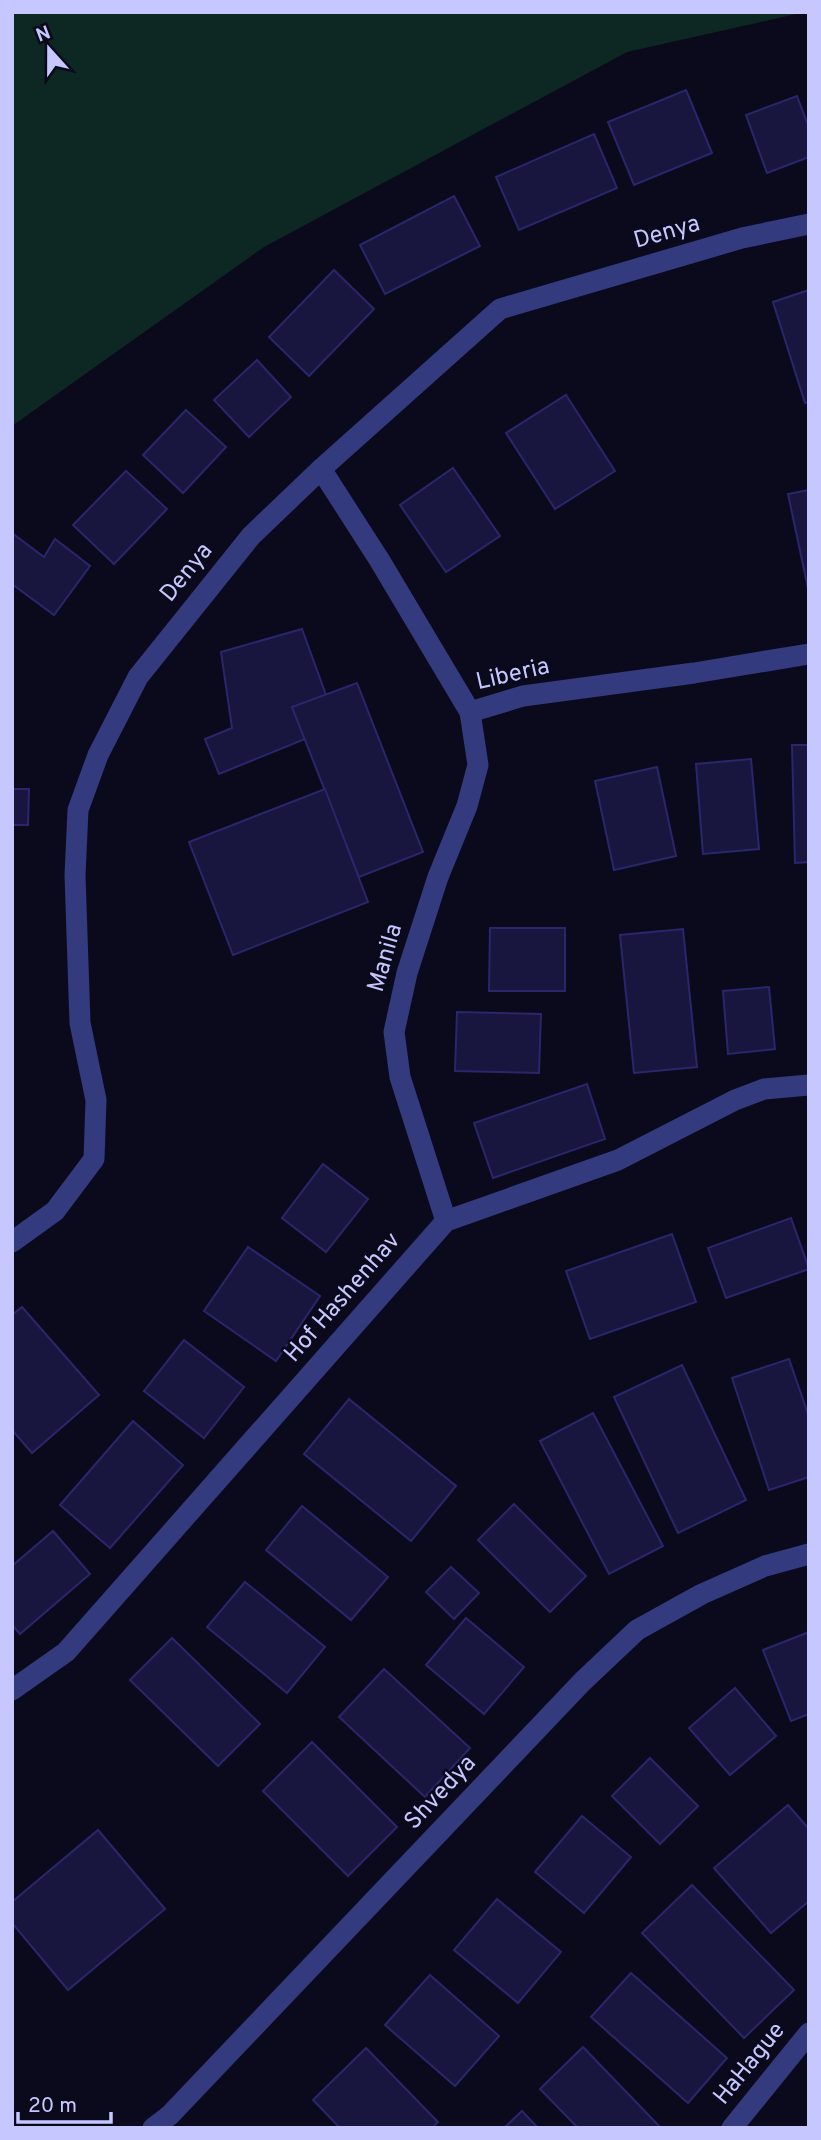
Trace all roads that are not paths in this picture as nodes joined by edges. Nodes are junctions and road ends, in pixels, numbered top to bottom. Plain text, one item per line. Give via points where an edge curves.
1 (809, 224) edge
2 (321, 469) junction
3 (809, 654) edge
4 (470, 712) junction
5 (809, 1085) edge
6 (446, 1221) junction
7 (12, 1242) edge
8 (809, 1554) edge
9 (12, 1690) edge
10 (809, 2033) edge
11 (153, 2128) edge
12 (732, 2128) edge

1 - 2 street, Denya via 742,238 500,309
2 - 4 street, Liberia
2 - 7 street, Denya via 251,536 138,677 98,755 78,810 75,875 80,1023 96,1101 94,1159 55,1211
3 - 4 street, Liberia via 523,696
4 - 6 street, Manila via 478,765 407,973 394,1032 400,1077
5 - 6 street, Hof Hashenhav via 764,1089 618,1160
6 - 9 street, Hof Hashenhav via 66,1652
8 - 11 street, Shvedya via 765,1566 637,1630
10 - 12 street, HaHague

